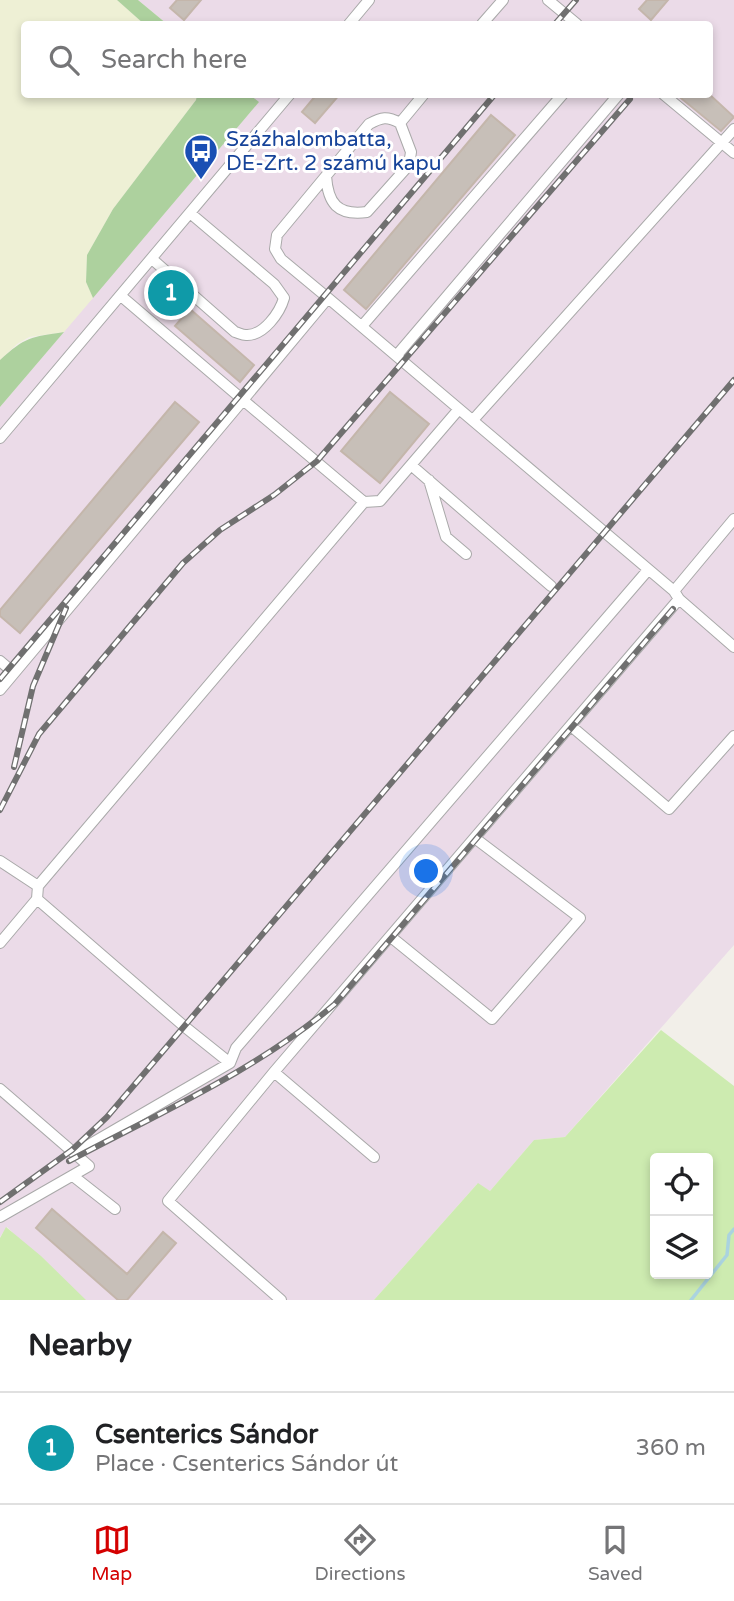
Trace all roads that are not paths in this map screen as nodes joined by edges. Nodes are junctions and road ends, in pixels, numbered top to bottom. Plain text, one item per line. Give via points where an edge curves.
1 (369, 0) edge
2 (503, 0) edge
3 (548, 0) edge
4 (352, 21) edge
5 (485, 21) edge
6 (574, 21) edge
7 (287, 98) edge
8 (421, 98) edge
9 (560, 98) edge
10 (616, 98) edge
11 (668, 98) edge
12 (400, 123) junction
13 (734, 129) edge
14 (722, 143) junction
15 (734, 153) edge
16 (326, 176) junction
17 (190, 213) junction
18 (152, 259) junction
19 (121, 296) junction
20 (328, 298) junction
21 (362, 326) junction
22 (397, 355) junction
23 (243, 400) junction
24 (460, 409) junction
25 (472, 420) junction
26 (0, 438) edge
27 (411, 465) junction
28 (429, 480) junction
29 (364, 502) junction
30 (734, 519) edge
31 (466, 554) dead end
32 (648, 570) junction
33 (551, 586) dead end
34 (676, 595) junction
35 (734, 647) edge
36 (0, 661) edge
37 (14, 673) junction
38 (0, 690) edge
39 (571, 726) junction
40 (734, 736) edge
41 (476, 839) junction
42 (0, 861) edge
43 (38, 886) junction
44 (37, 899) junction
45 (391, 937) junction
46 (0, 943) edge
47 (230, 1063) junction
48 (274, 1072) junction
49 (0, 1089) edge
50 (75, 1153) junction
51 (374, 1157) dead end
52 (73, 1176) junction
53 (115, 1209) dead end
54 (0, 1217) edge
55 (281, 1300) edge

1 - 4 street
2 - 5 street
3 - 6 street
7 - 17 street
8 - 12 street
9 - 21 street
10 - 22 street
11 - 14 street
12 - 16 street via 381,117 369,124
12 - 16 street via 411,152 409,165 367,212 340,209 327,195
13 - 14 street
14 - 15 street
14 - 25 street
16 - 20 street via 277,235 275,249
17 - 18 street
17 - 18 street via 274,284 284,298 281,308 261,331 235,332
18 - 19 street
19 - 23 street
19 - 26 street
20 - 21 street
20 - 23 street
21 - 22 street
22 - 24 street
23 - 29 street
23 - 37 street
24 - 25 street
24 - 27 street
25 - 32 street
27 - 28 street
27 - 29 street via 380,501
28 - 31 street via 446,537
28 - 33 street
29 - 43 street
30 - 34 street
32 - 34 street
32 - 47 street via 236,1048
34 - 35 street
34 - 39 street
36 - 37 street
37 - 38 street
39 - 40 street via 669,809
39 - 41 street
41 - 45 street
41 - 45 street via 580,918 492,1018
42 - 43 street
43 - 44 street
44 - 46 street
44 - 47 street
45 - 48 street
47 - 50 street
48 - 51 street
48 - 55 street via 168,1200
49 - 50 street
50 - 52 street via 89,1166
52 - 53 street
52 - 54 street

